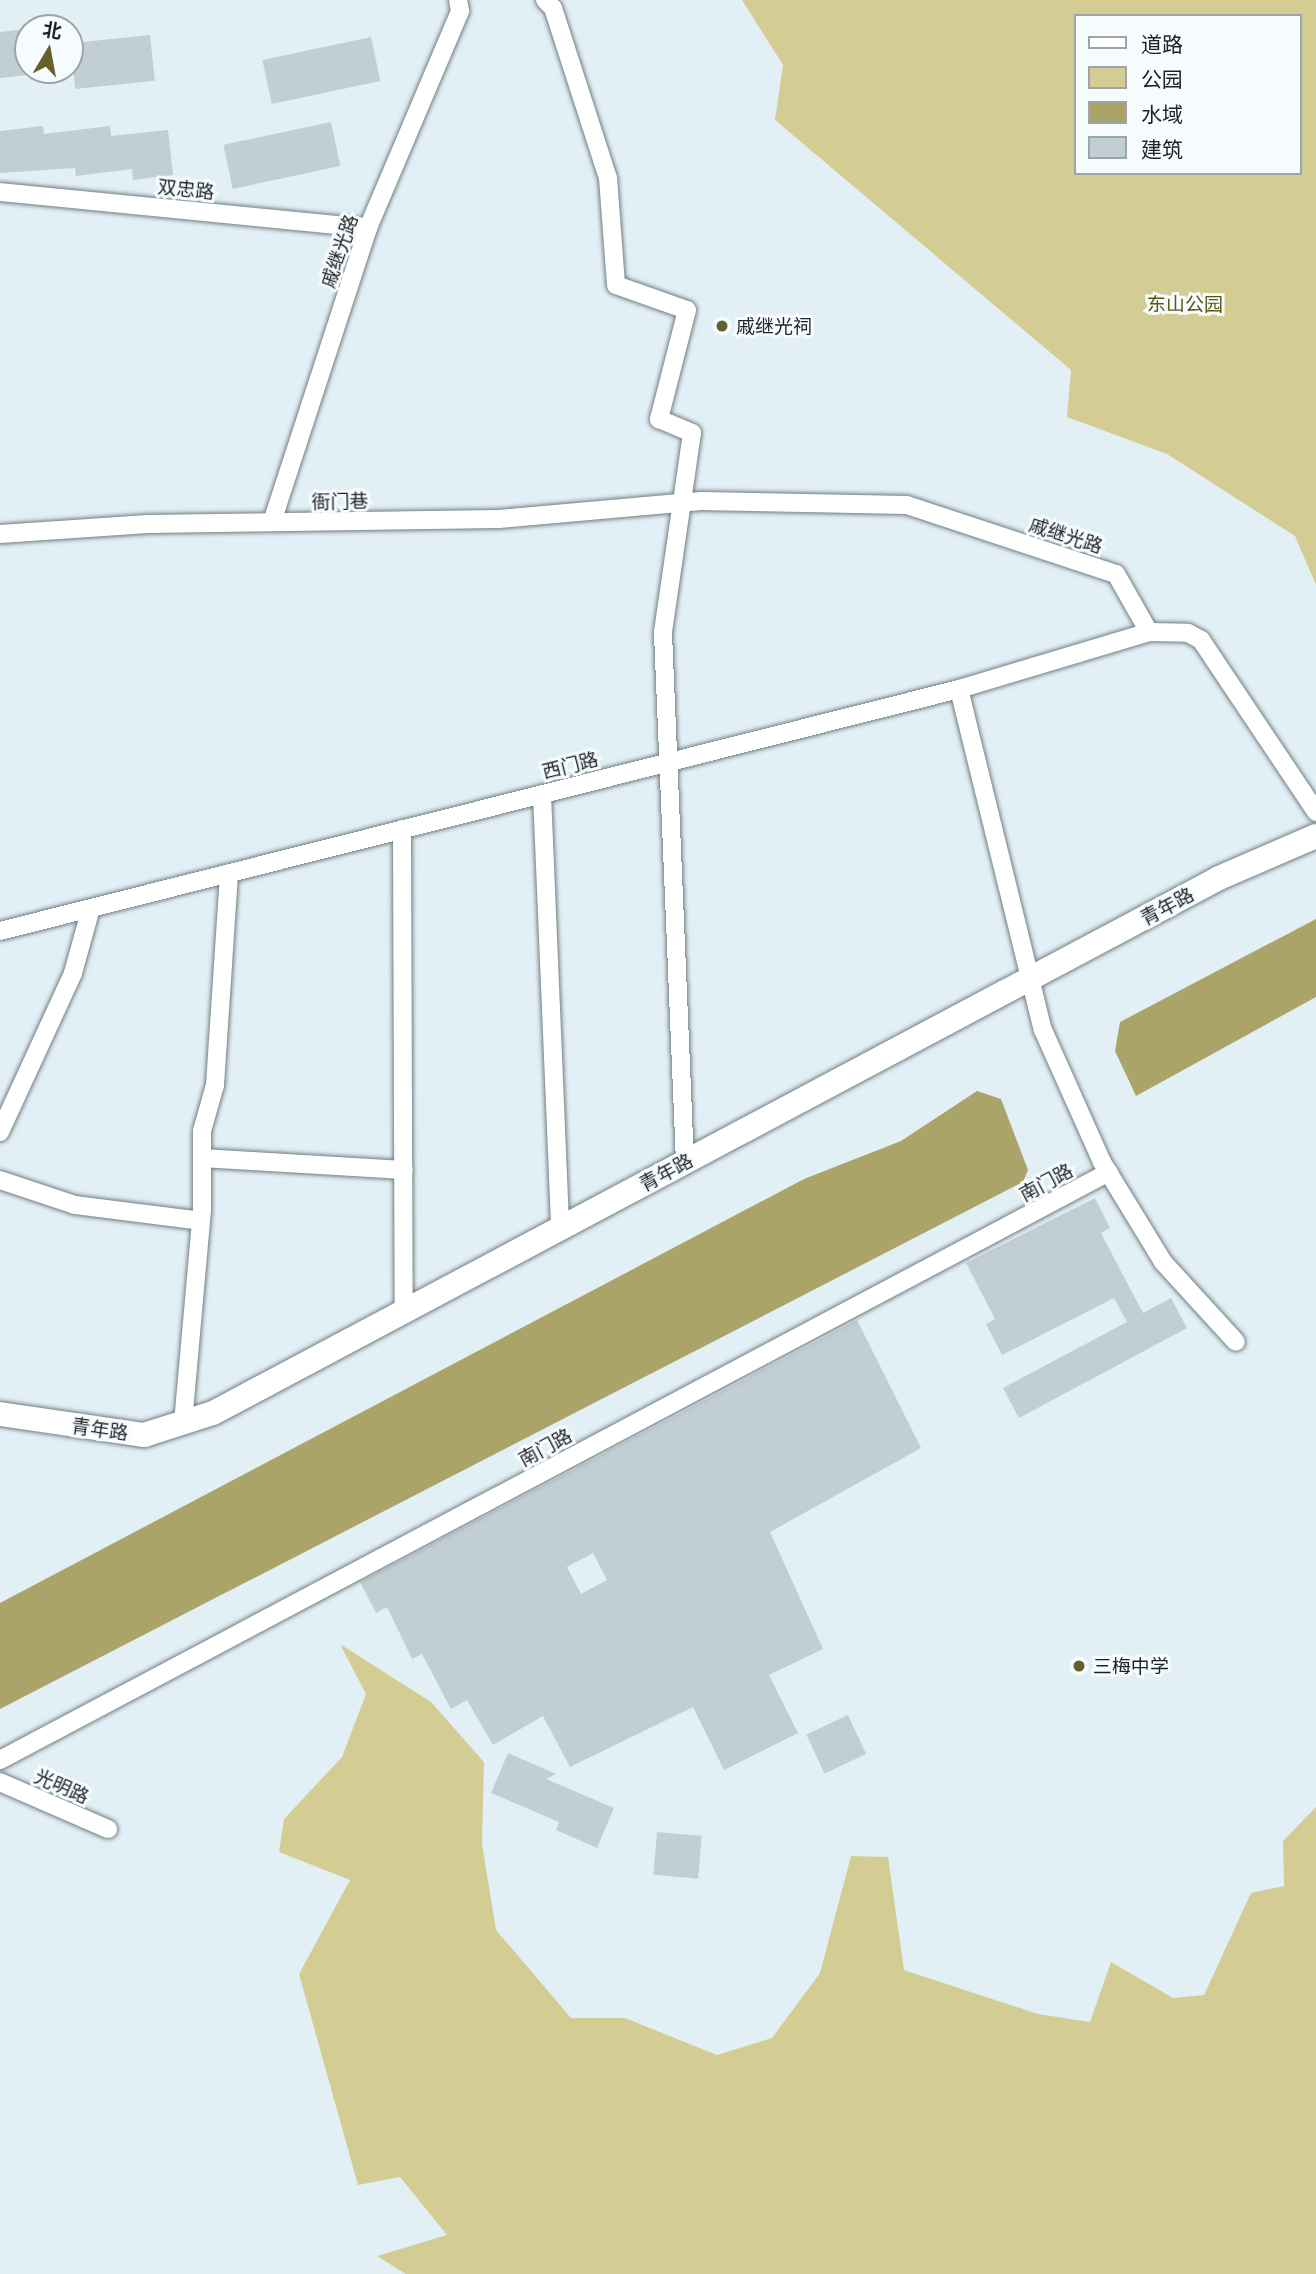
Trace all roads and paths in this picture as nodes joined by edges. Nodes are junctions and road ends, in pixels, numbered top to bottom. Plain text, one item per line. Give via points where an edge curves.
1 (458, 0) edge
2 (545, 0) edge
3 (0, 192) edge
4 (368, 228) junction
5 (680, 503) junction
6 (272, 522) junction
7 (0, 534) edge
8 (1149, 632) junction
9 (959, 689) junction
10 (665, 763) junction
11 (542, 794) junction
12 (1316, 812) edge
13 (402, 829) junction
14 (1316, 836) edge
15 (229, 873) junction
16 (91, 908) junction
17 (0, 931) edge
18 (1031, 978) junction
19 (0, 1132) edge
20 (202, 1158) junction
21 (685, 1162) junction
22 (1106, 1167) junction
23 (404, 1170) junction
24 (0, 1180) edge
25 (201, 1221) junction
26 (560, 1228) junction
27 (404, 1311) junction
28 (1236, 1342) dead end
29 (0, 1414) edge
30 (183, 1423) junction
31 (0, 1760) edge
32 (0, 1782) edge
33 (108, 1829) dead end

1 - 4 street, 戚继光路 via 460,11
2 - 5 street via 554,8 608,178 616,285 687,310 659,419 692,433
3 - 4 street, 双忠路
4 - 6 street, 戚继光路
5 - 6 street, 衙门巷 via 499,519
5 - 8 street, 戚继光路 via 907,505 1116,574
5 - 10 street via 663,633
6 - 7 street, 衙门巷
8 - 9 street, 西门路
8 - 12 street via 1188,633 1201,640
9 - 10 street, 西门路
9 - 18 street
10 - 11 street, 西门路
10 - 21 street
11 - 13 street, 西门路
11 - 26 street
13 - 15 street, 西门路
13 - 23 street
14 - 18 main road, 青年路 via 1219,878
15 - 16 street, 西门路
15 - 20 street via 215,1085 202,1131
16 - 17 street, 西门路
16 - 19 street via 73,973
18 - 21 main road, 青年路
18 - 22 street via 1044,1030
20 - 23 street
20 - 25 street
21 - 26 main road, 青年路
22 - 28 street via 1163,1262
22 - 31 street, 南门路
23 - 27 street
24 - 25 street via 75,1205
25 - 30 street
26 - 27 main road, 青年路
27 - 30 main road, 青年路 via 213,1413
29 - 30 main road, 青年路 via 144,1435
32 - 33 street, 光明路

